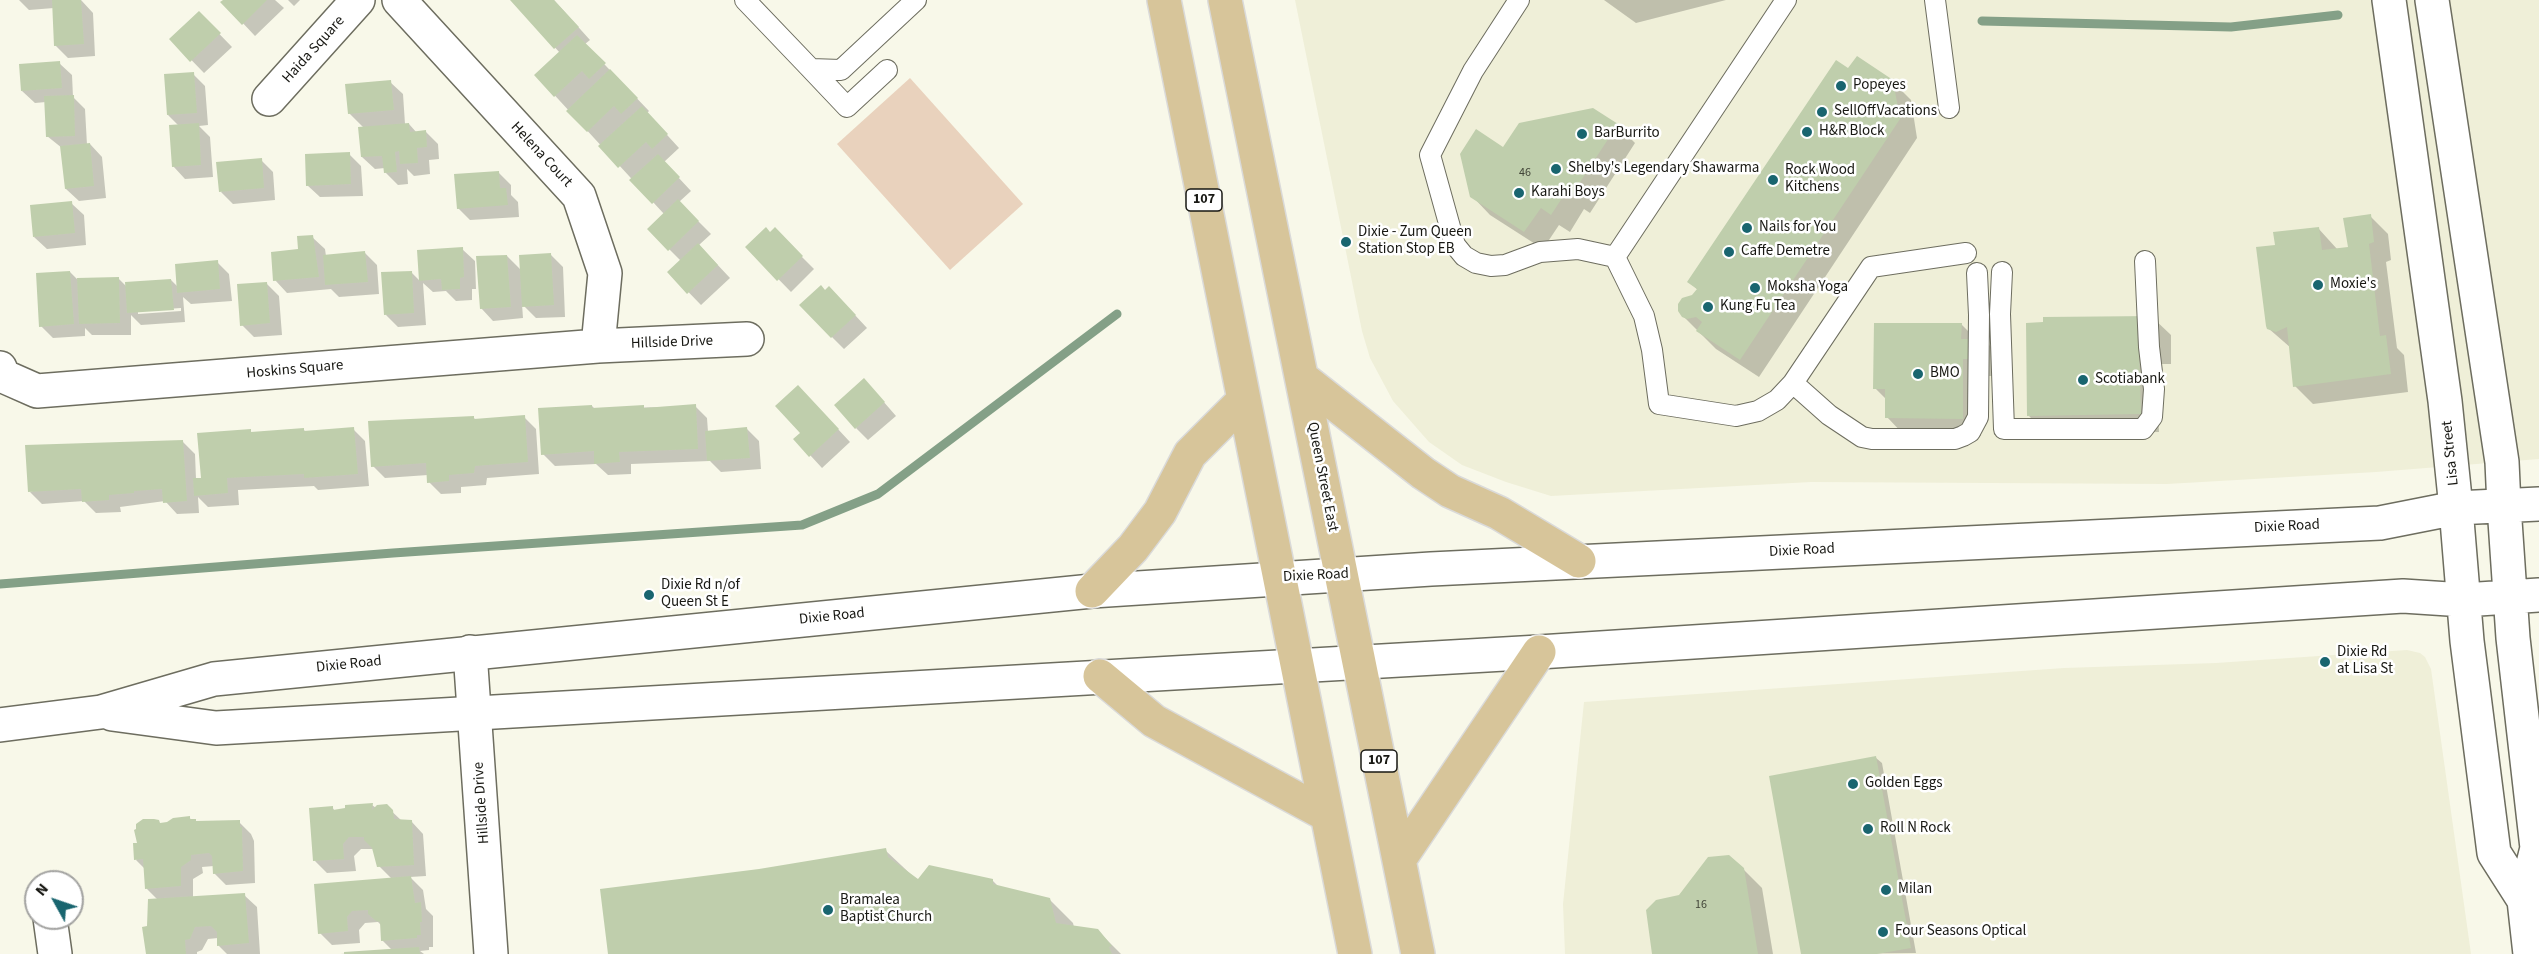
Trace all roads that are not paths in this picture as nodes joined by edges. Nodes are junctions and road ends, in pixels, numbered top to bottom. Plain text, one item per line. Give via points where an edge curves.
1 (358, 0) edge
2 (399, 0) edge
3 (745, 0) edge
4 (916, 0) edge
5 (1164, 0) edge
6 (1225, 0) edge
7 (1519, 0) edge
8 (1786, 0) edge
9 (1935, 0) edge
10 (2389, 0) edge
11 (2432, 0) edge
12 (811, 69) junction
13 (887, 70) dead end
14 (269, 99) dead end
15 (1948, 108) dead end
16 (1966, 253) dead end
17 (1615, 257) junction
18 (2145, 261) dead end
19 (2002, 272) dead end
20 (1977, 273) dead end
21 (747, 339) dead end
22 (598, 346) junction
23 (0, 368) edge
24 (1302, 378) junction
25 (1793, 383) junction
26 (1244, 400) junction
27 (2539, 504) edge
28 (2504, 506) junction
29 (2456, 508) junction
30 (1579, 561) junction
31 (1342, 574) junction
32 (1280, 578) junction
33 (1092, 591) junction
34 (2524, 596) edge
35 (2463, 600) junction
36 (470, 652) junction
37 (1539, 652) junction
38 (1360, 662) junction
39 (1297, 665) junction
40 (1100, 676) junction
41 (101, 712) junction
42 (475, 712) junction
43 (0, 725) edge
44 (1327, 815) junction
45 (1399, 860) junction
46 (2523, 900) junction
47 (52, 930) edge
48 (55, 954) edge
49 (491, 954) edge
50 (1355, 954) edge
51 (1418, 954) edge
52 (2530, 954) edge

1 - 14 main road, Haida Square
2 - 22 main road, Helena Court via 579,196 604,273
3 - 12 lane
4 - 12 lane via 841,70
5 - 26 main road, 107
6 - 24 main road, Queen Street East / 107
7 - 17 lane via 1473,71 1430,154 1450,232 1464,256 1491,266 1559,250 1578,249
8 - 17 lane
9 - 15 lane
10 - 29 main road, Lisa Street via 2444,390
11 - 28 main road, Lisa Street via 2500,450
12 - 13 lane via 847,107
16 - 25 lane via 1871,267
17 - 25 lane via 1644,316 1659,404 1736,416 1768,406
18 - 19 lane via 2154,389 2152,417 2144,429 2004,429
20 - 25 lane via 1978,417 1970,432 1955,438 1872,440 1829,415
21 - 22 main road, Hillside Drive
22 - 23 main road, Hoskins Square via 37,391 3,376
24 - 30 main road via 1450,491 1499,513
24 - 31 main road, Queen Street East / 107
26 - 32 main road, 107
26 - 33 main road via 1190,454 1160,512 1133,548
27 - 28 main road, Dixie Road
28 - 29 main road, Dixie Road
28 - 34 main road, Lisa Street
29 - 30 main road, Dixie Road via 2380,523
29 - 35 main road, Lisa Street
30 - 31 main road, Dixie Road
31 - 32 main road, Dixie Road
31 - 38 main road, Queen Street East / 107
32 - 33 main road, Dixie Road
32 - 39 main road, 107
33 - 36 main road, Dixie Road
34 - 35 main road, Dixie Road
34 - 46 main road, Lisa Street via 2512,638 2537,848
35 - 37 main road, Dixie Road via 2403,596
35 - 46 main road, Lisa Street via 2494,853
36 - 41 main road, Dixie Road via 214,679
36 - 42 main road, Hillside Drive
37 - 38 main road, Dixie Road
37 - 45 main road
38 - 39 main road, Dixie Road
38 - 45 main road, Queen Street East / 107
39 - 40 main road, Dixie Road
39 - 44 main road, 107
40 - 42 main road, Dixie Road
40 - 44 main road via 1154,721
41 - 42 main road, Dixie Road via 216,728
41 - 43 main road, Dixie Road
42 - 49 main road, Hillside Drive
44 - 50 main road, 107
45 - 51 main road, Queen Street East / 107
46 - 52 main road, Lisa Street
47 - 48 main road

